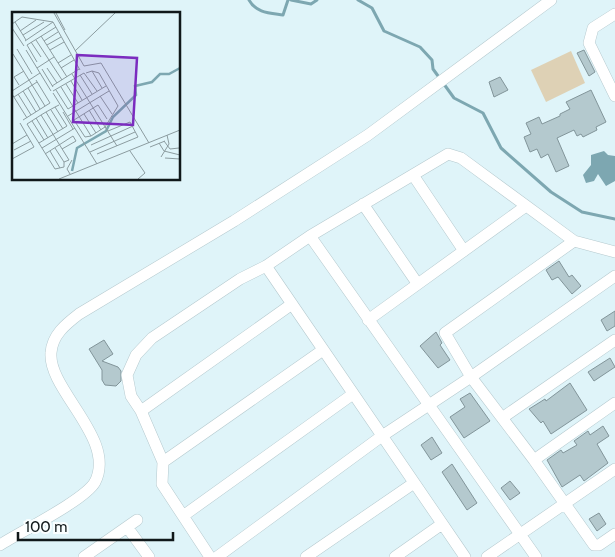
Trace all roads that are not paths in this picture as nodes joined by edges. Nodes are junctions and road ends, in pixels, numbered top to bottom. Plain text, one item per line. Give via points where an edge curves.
1 (551, 0) edge
2 (615, 14) edge
3 (615, 96) edge
4 (413, 175) junction
5 (363, 204) junction
6 (526, 206) junction
7 (310, 236) junction
8 (574, 241) junction
9 (464, 251) junction
10 (615, 252) edge
11 (266, 266) junction
12 (615, 276) edge
13 (417, 282) junction
14 (292, 304) junction
15 (368, 320) junction
16 (615, 340) edge
17 (323, 350) junction
18 (471, 377) junction
19 (353, 394) junction
20 (615, 404) edge
21 (430, 405) junction
22 (141, 411) junction
23 (502, 418) junction
24 (382, 436) junction
25 (534, 460) junction
26 (163, 462) junction
27 (615, 469) edge
28 (414, 483) junction
29 (566, 504) junction
30 (184, 516) junction
31 (137, 520) dead end
32 (442, 524) junction
33 (127, 527) junction
34 (522, 534) junction
35 (615, 534) edge
36 (0, 545) edge
37 (86, 556) edge
38 (149, 557) edge
39 (210, 557) edge
40 (216, 557) edge
41 (306, 557) edge
42 (395, 557) edge
43 (465, 557) edge
44 (486, 557) edge
45 (536, 557) edge

1 - 36 street via 360,140 62,326 54,339 51,353 54,369 98,452 95,482 62,508
2 - 3 street via 592,28 589,43
4 - 5 street
4 - 6 street via 452,154
4 - 9 street
5 - 7 street
5 - 13 street
6 - 8 street
6 - 9 street
7 - 11 street
7 - 15 street
8 - 10 street
8 - 18 street via 448,329 446,337
9 - 13 street
11 - 14 street
11 - 22 street via 240,279 152,338 136,355 127,375 131,396
12 - 18 street
13 - 15 street
14 - 17 street
14 - 22 street
15 - 21 street
16 - 23 street
17 - 19 street
17 - 26 street
18 - 21 street
18 - 23 street
19 - 24 street
19 - 30 street
20 - 25 street
21 - 24 street
21 - 34 street
22 - 26 street
23 - 25 street
24 - 28 street
24 - 40 street
25 - 29 street
26 - 30 street via 162,484
27 - 29 street
28 - 32 street
28 - 41 street
29 - 34 street
29 - 35 street via 594,544 599,545
30 - 39 street
31 - 33 street
32 - 42 street
32 - 43 street
33 - 37 street
33 - 38 street
34 - 44 street
34 - 45 street

